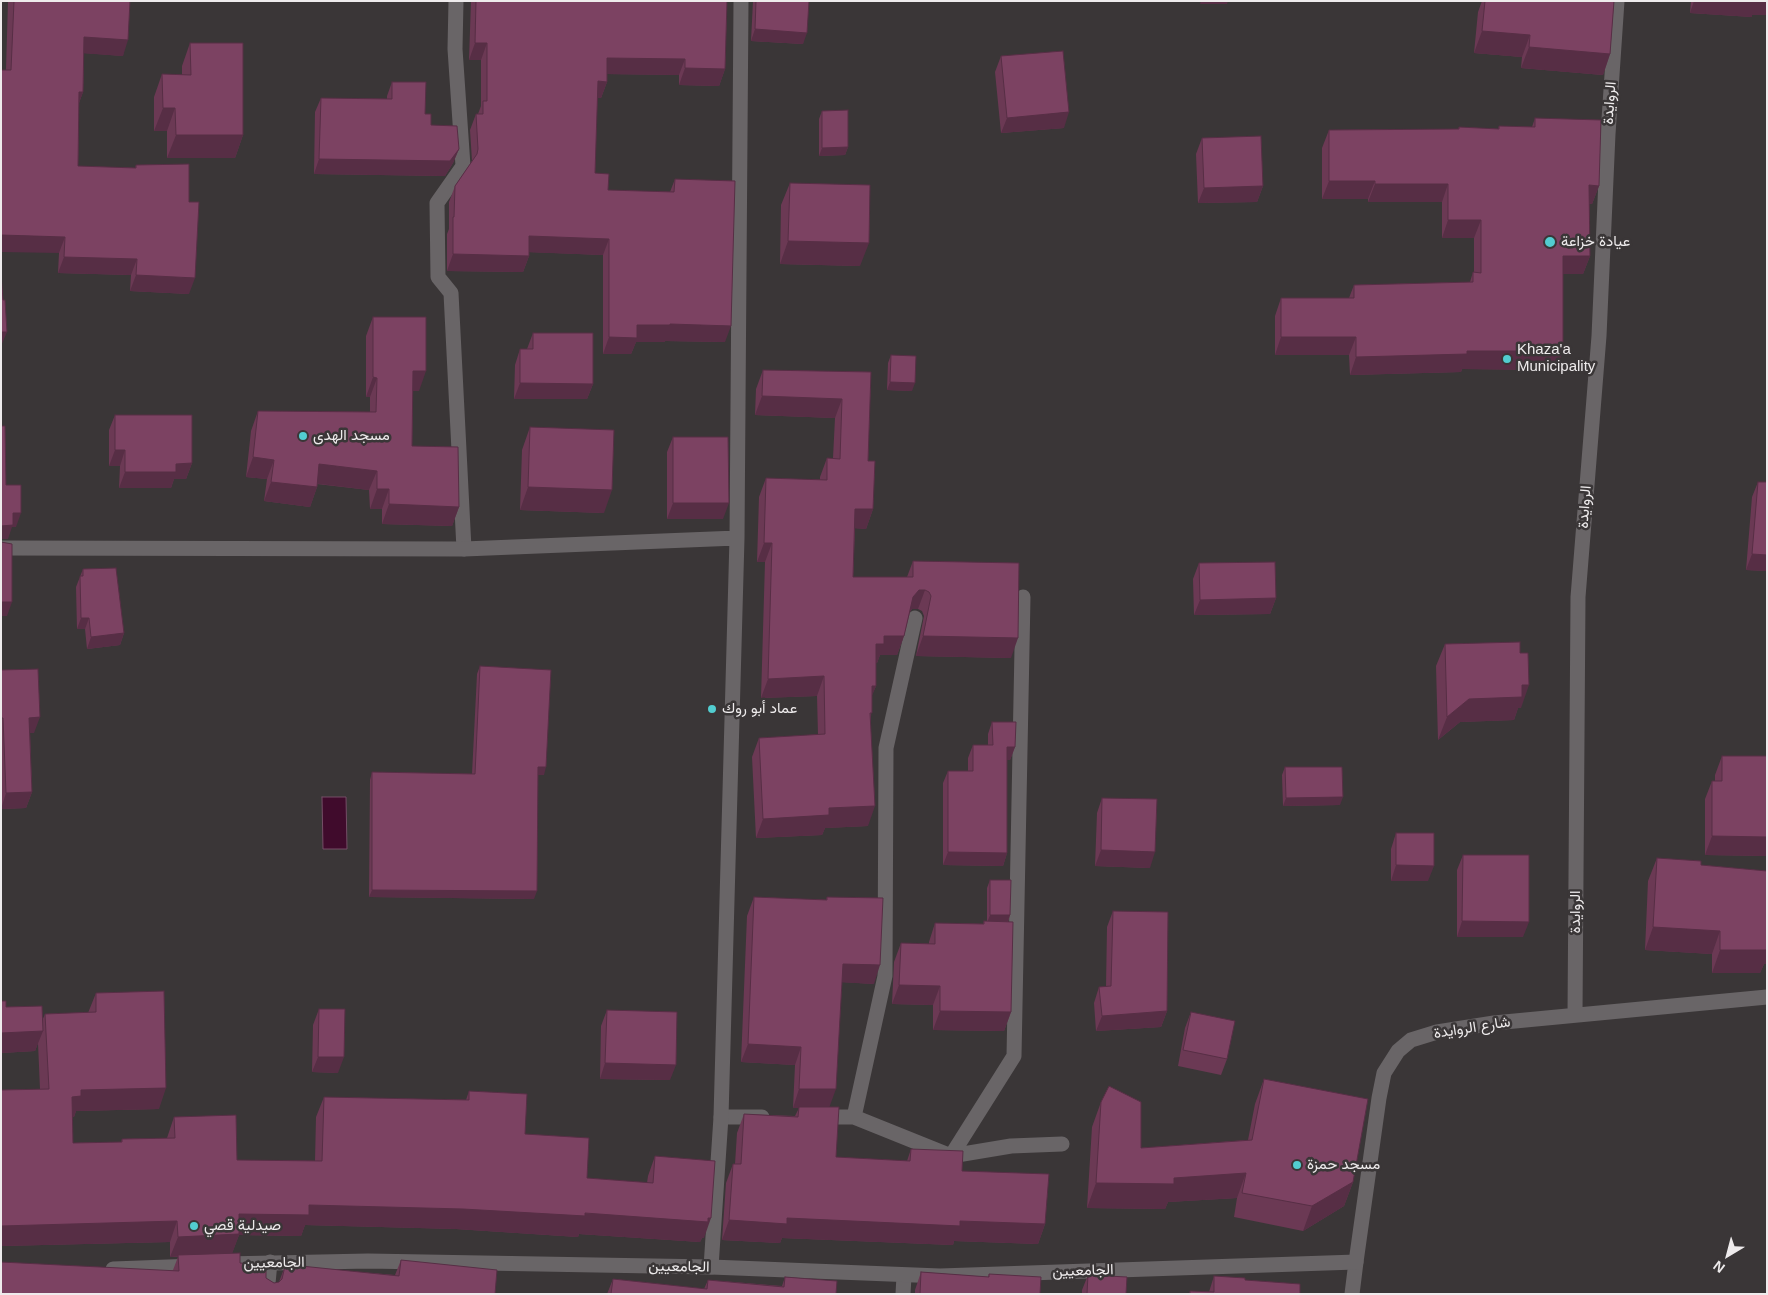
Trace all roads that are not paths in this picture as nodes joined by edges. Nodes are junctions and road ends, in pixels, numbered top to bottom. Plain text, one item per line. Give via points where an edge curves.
1 (456, 1) edge
2 (741, 1) edge
3 (1617, 1) edge
4 (737, 538) junction
5 (1, 548) edge
6 (464, 549) junction
7 (1023, 597) dead end
8 (915, 618) dead end
9 (1767, 997) edge
10 (1575, 1014) junction
11 (854, 1116) junction
12 (721, 1117) junction
13 (778, 1117) edge
14 (806, 1117) edge
15 (1062, 1144) dead end
16 (951, 1156) junction
17 (270, 1262) junction
18 (1356, 1262) junction
19 (711, 1268) junction
20 (101, 1270) edge
21 (904, 1276) junction
22 (267, 1294) edge
23 (903, 1294) edge
24 (1352, 1294) edge

1 - 6 street via 455,49 463,166 438,203 438,277 451,293
2 - 4 street
3 - 10 street, الروايدة via 1598,336 1578,597
4 - 6 street
4 - 12 street
5 - 6 street
7 - 16 street via 1014,1056
8 - 11 street via 886,748 885,976
9 - 10 street, شارع الروايدة
10 - 18 street, شارع الروايدة via 1437,1032 1411,1040 1398,1051 1384,1073 1380,1090
11 - 14 street
11 - 16 street
12 - 13 street
12 - 19 street
15 - 16 street via 1011,1146
17 - 19 street, الجامعيين
17 - 20 street, الجامعيين
17 - 22 street
18 - 21 street, الجامعيين
18 - 24 street, شارع الروايدة
19 - 21 street, الجامعيين
21 - 23 street

